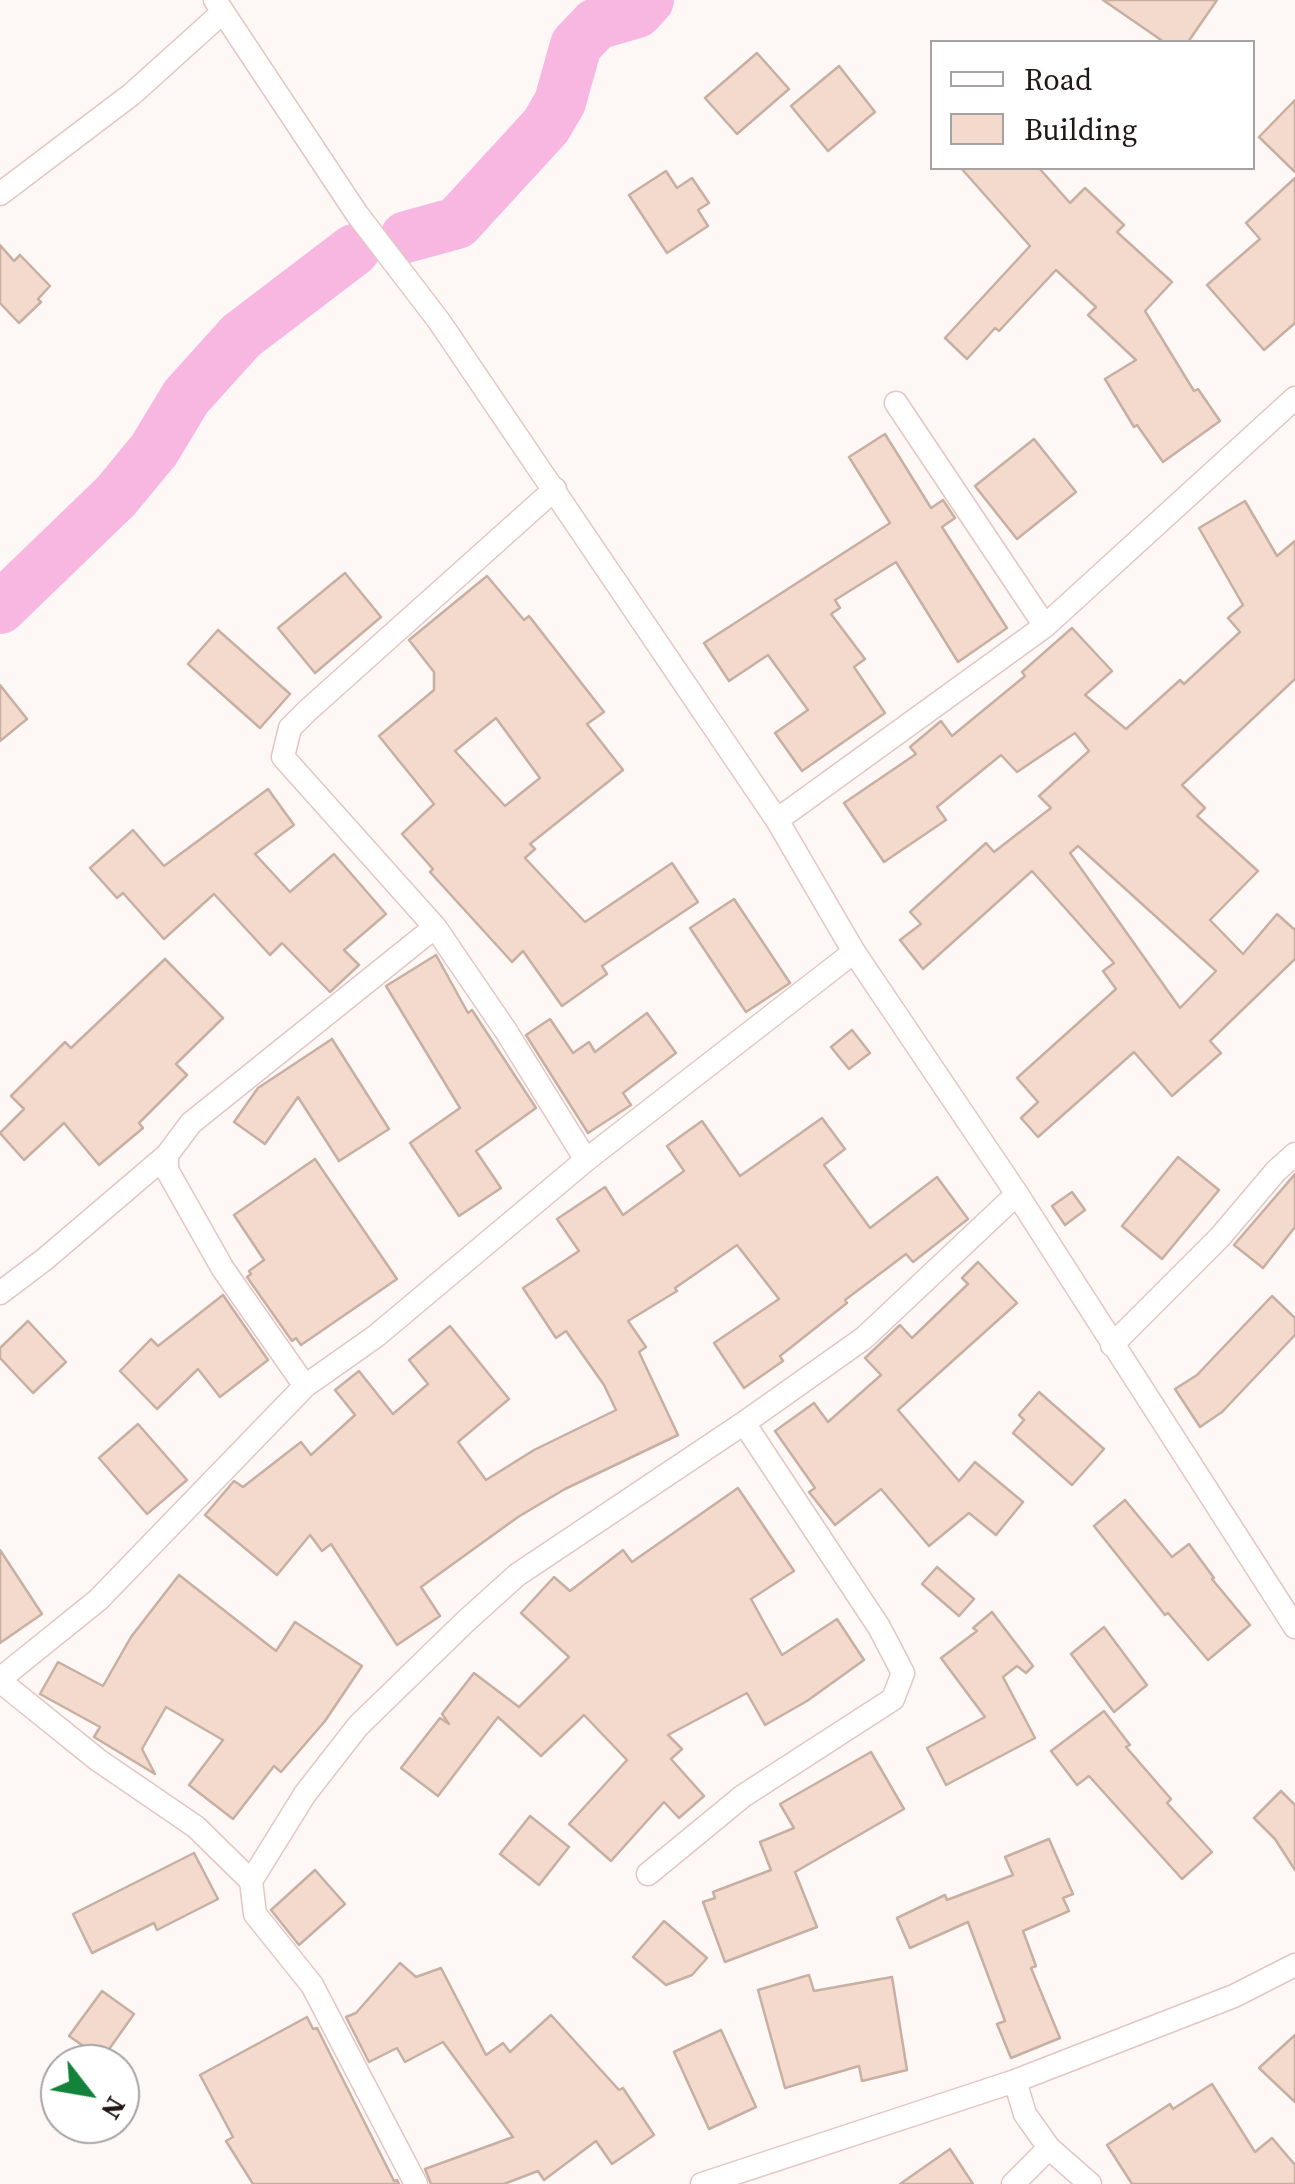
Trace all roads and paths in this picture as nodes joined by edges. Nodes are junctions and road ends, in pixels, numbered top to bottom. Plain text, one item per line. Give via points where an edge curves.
1 (218, 6) edge
2 (0, 194) edge
3 (1295, 398) edge
4 (896, 403) dead end
5 (555, 490) junction
6 (1046, 626) junction
7 (778, 820) junction
8 (435, 927) junction
9 (854, 952) junction
10 (166, 1154) junction
11 (1295, 1154) edge
12 (586, 1160) junction
13 (1018, 1194) junction
14 (0, 1293) edge
15 (1112, 1346) junction
16 (305, 1386) junction
17 (744, 1423) junction
18 (1295, 1627) edge
19 (0, 1680) edge
20 (648, 1874) dead end
21 (250, 1881) junction
22 (1295, 1965) edge
23 (1015, 2081) junction
24 (1049, 2148) junction
25 (416, 2184) edge
26 (702, 2184) edge
27 (1013, 2184) edge
28 (1090, 2184) edge

1 - 2 street via 132,94
1 - 5 street
3 - 6 street
4 - 6 street
5 - 7 street
5 - 8 street via 290,728 283,757
6 - 7 street
7 - 9 street
8 - 10 street via 190,1123
8 - 12 street
9 - 12 street
9 - 13 street
10 - 14 street
10 - 16 street via 167,1170 223,1269
11 - 15 street
12 - 16 street via 376,1336
13 - 15 street
13 - 17 street via 864,1338
15 - 18 street
16 - 19 street via 98,1600
17 - 20 street via 903,1673 893,1699 743,1796
17 - 21 street via 517,1575 466,1620 358,1726 304,1794
19 - 21 street via 98,1760 196,1827
21 - 25 street via 255,1914 312,1985
22 - 23 street via 1234,1996
23 - 24 street via 1025,2114
23 - 26 street
24 - 27 street
24 - 28 street

